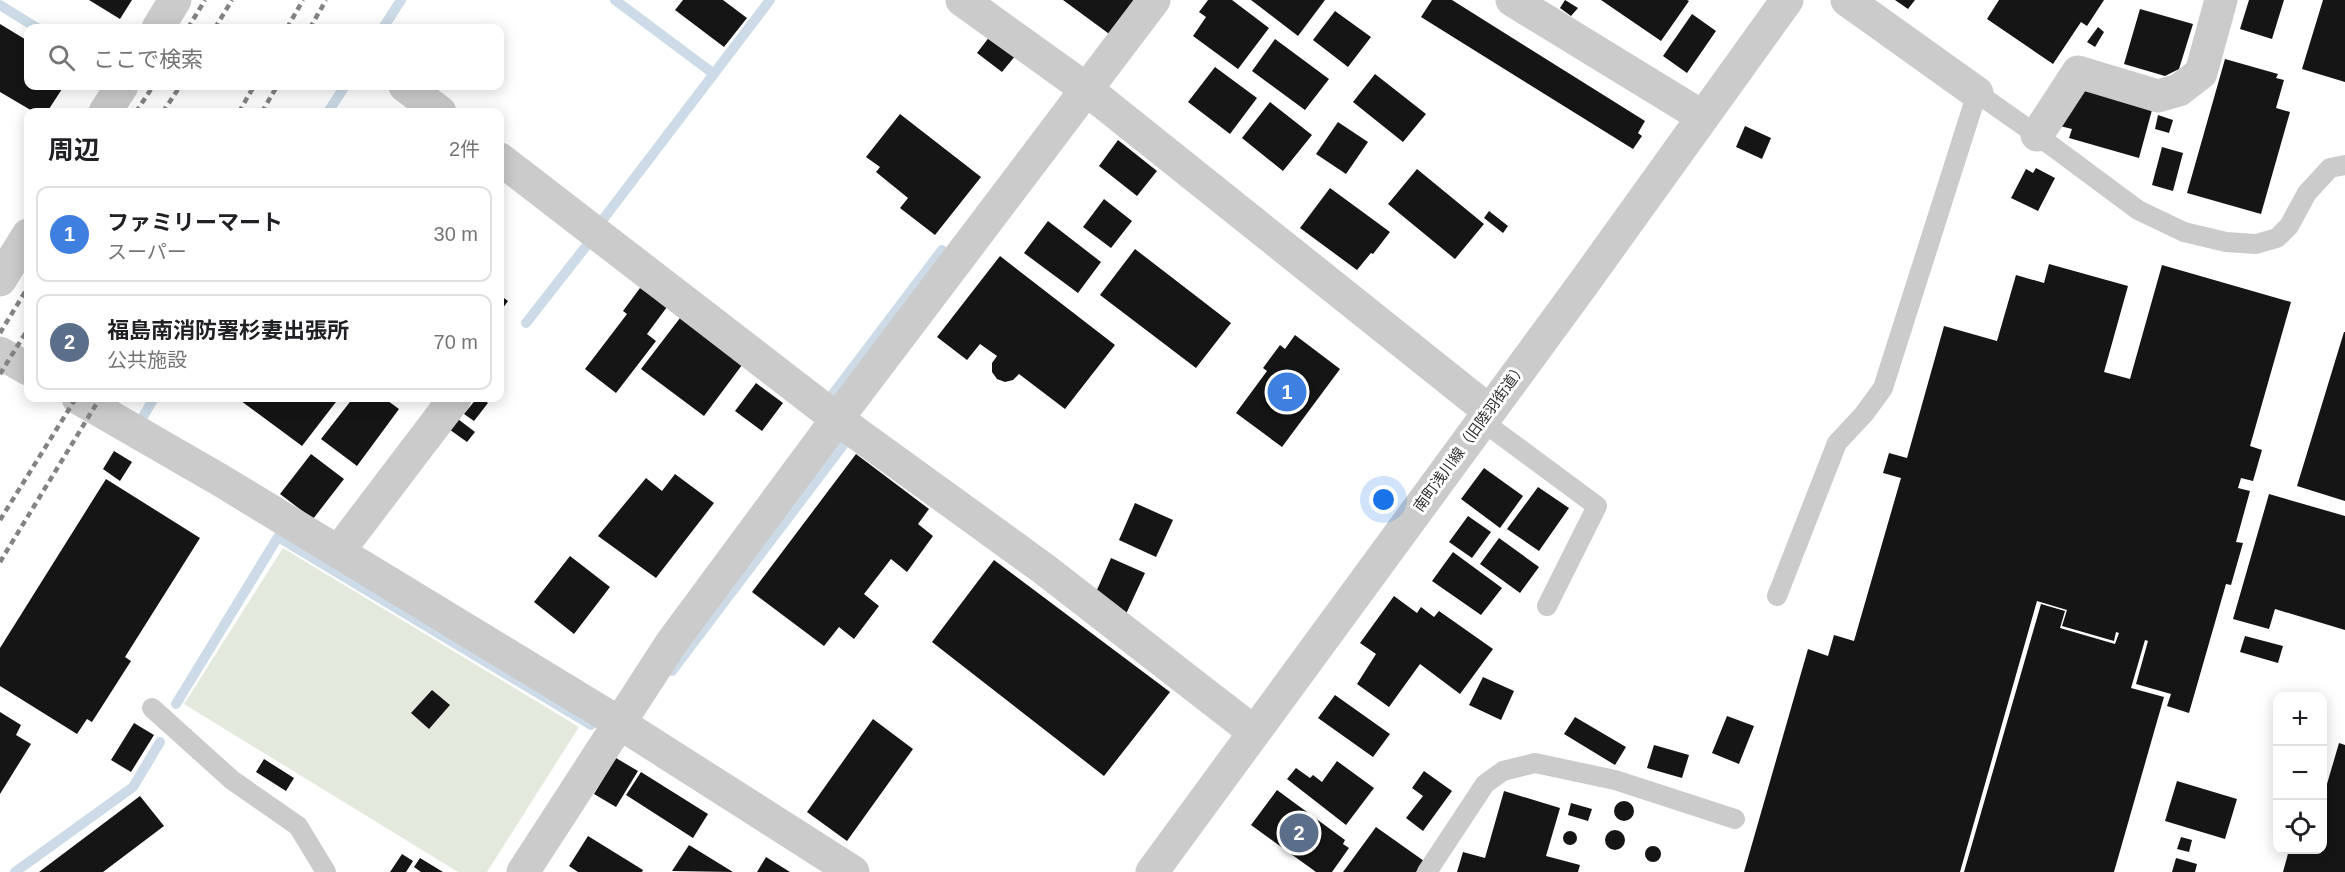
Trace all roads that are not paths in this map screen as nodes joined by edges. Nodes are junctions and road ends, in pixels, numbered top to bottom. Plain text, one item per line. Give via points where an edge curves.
1 (160, 0) edge
2 (175, 0) edge
3 (962, 0) edge
4 (1154, 0) edge
5 (1512, 0) edge
6 (1787, 0) edge
7 (1847, 0) edge
8 (2221, 0) edge
9 (158, 24) edge
10 (160, 24) edge
11 (1086, 89) junction
12 (119, 90) edge
13 (410, 90) edge
14 (1977, 93) junction
15 (108, 108) edge
16 (435, 108) edge
17 (1703, 117) junction
18 (2037, 135) junction
19 (504, 162) edge
20 (2345, 165) edge
21 (24, 241) edge
22 (0, 280) edge
23 (0, 353) edge
24 (24, 367) edge
25 (85, 402) edge
26 (452, 402) edge
27 (1486, 416) junction
28 (837, 419) junction
29 (338, 552) junction
30 (1777, 596) dead end
31 (1547, 606) dead end
32 (152, 708) dead end
33 (618, 722) junction
34 (1254, 732) junction
35 (1735, 819) dead end
36 (326, 872) edge
37 (523, 872) edge
38 (853, 872) edge
39 (1152, 872) edge
40 (1427, 872) edge

1 - 9 street
2 - 10 street
3 - 11 street
4 - 11 street
5 - 17 street
6 - 17 street, 南町浅川線（旧陸羽街道）
7 - 14 street
8 - 18 street via 2201,73 2179,90 2158,96 2078,72
11 - 27 street
11 - 28 street
12 - 15 street
13 - 16 street
14 - 18 lane
14 - 30 lane via 1883,388 1837,443
17 - 27 street, 南町浅川線（旧陸羽街道）
18 - 20 lane via 2138,210 2184,232 2226,242 2256,244 2277,238 2289,226 2307,193 2330,168
19 - 28 street
21 - 22 street
23 - 24 street
25 - 29 street
26 - 29 street
27 - 31 lane via 1598,506
27 - 34 street, 南町浅川線（旧陸羽街道）
28 - 33 street via 672,642
28 - 34 street via 1044,568
29 - 33 street
32 - 36 lane via 232,780 298,826
33 - 37 street
33 - 38 street
34 - 39 street, 南町浅川線（旧陸羽街道）
35 - 40 lane via 1615,780 1535,763 1503,771 1485,784

